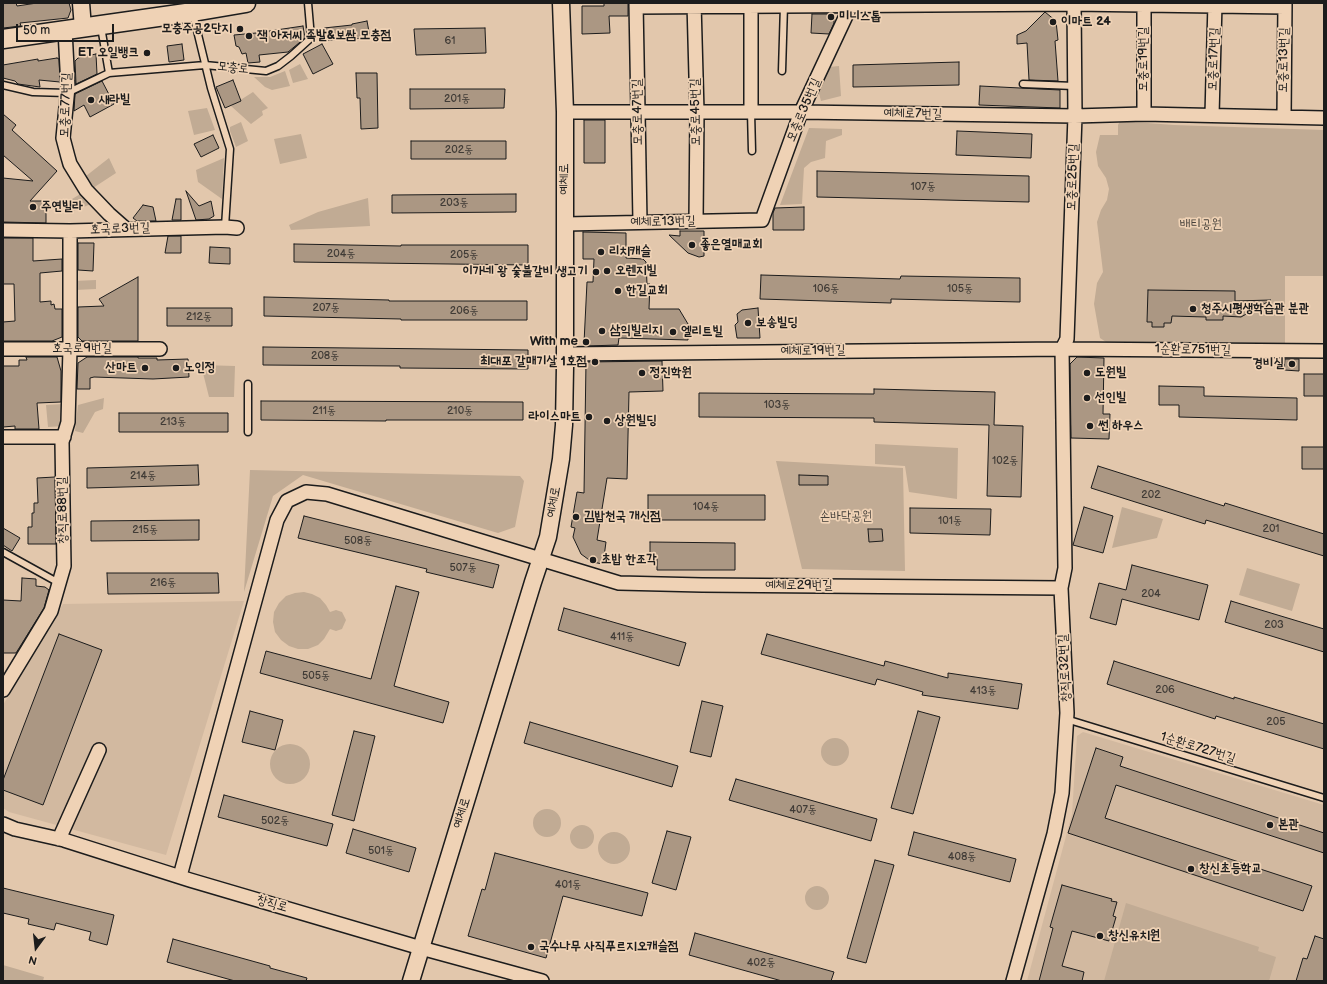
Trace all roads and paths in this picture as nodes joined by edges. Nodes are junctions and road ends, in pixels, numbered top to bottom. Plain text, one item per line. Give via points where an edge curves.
1 (81, 3) edge
2 (246, 3) edge
3 (308, 3) edge
4 (561, 3) edge
5 (852, 4) edge
6 (1074, 4) edge
7 (1144, 4) edge
8 (636, 5) edge
9 (694, 5) edge
10 (777, 5) edge
11 (1215, 5) edge
12 (1285, 5) edge
13 (751, 6) junction
14 (192, 12) junction
15 (92, 26) junction
16 (65, 30) junction
17 (3, 39) edge
18 (205, 65) junction
19 (782, 70) dead end
20 (109, 74) junction
21 (1023, 84) dead end
22 (3, 85) edge
23 (1074, 86) junction
24 (67, 93) junction
25 (565, 112) junction
26 (638, 112) junction
27 (697, 112) junction
28 (751, 112) junction
29 (801, 112) junction
30 (1144, 114) junction
31 (1212, 115) junction
32 (1075, 116) junction
33 (1284, 116) junction
34 (1324, 118) edge
35 (752, 151) dead end
36 (762, 220) joint
37 (696, 221) junction
38 (640, 222) junction
39 (565, 224) junction
40 (231, 227) joint
41 (126, 229) junction
42 (3, 230) edge
43 (70, 231) junction
44 (3, 348) edge
45 (70, 349) junction
46 (160, 349) dead end
47 (1062, 349) junction
48 (1324, 352) edge
49 (565, 354) junction
50 (248, 384) dead end
51 (248, 432) dead end
52 (64, 436) junction
53 (3, 437) edge
54 (3, 552) edge
55 (540, 560) junction
56 (59, 583) junction
57 (1061, 588) junction
58 (7, 676) edge
59 (3, 690) edge
60 (1066, 719) junction
61 (99, 750) dead end
62 (1324, 798) edge
63 (3, 824) edge
64 (59, 839) junction
65 (180, 876) junction
66 (421, 948) junction
67 (411, 981) edge
68 (542, 981) edge
69 (1012, 981) edge

1 - 15 street
2 - 14 main road
3 - 18 lane, 모충로 via 311,38 278,66 266,71
4 - 25 street, 예체로
5 - 6 street
5 - 10 street
5 - 29 street, 모충로35번길
6 - 7 street
6 - 23 street, 모충로25번길
7 - 11 street
7 - 30 street, 모충로19번길
8 - 9 street
8 - 26 street, 모충로47번길
9 - 13 street
9 - 27 street, 모충로45번길
10 - 13 street
10 - 19 lane
11 - 12 street
11 - 31 street, 모충로17번길
12 - 33 street, 모충로13번길
13 - 28 street
14 - 15 main road
14 - 18 lane
15 - 16 main road
15 - 20 lane
16 - 17 main road
16 - 24 street, 모충로77번길
18 - 20 lane, 모충로
18 - 40 lane via 230,149
20 - 24 lane, 모충로
21 - 23 lane
22 - 24 lane, 모충로 via 33,92
23 - 32 street, 모충로25번길
24 - 41 street, 모충로77번길 via 63,138 70,164 86,190
25 - 26 street, 예체로7번길
25 - 39 street, 예체로
26 - 27 street, 예체로7번길
26 - 38 street, 모충로47번길
27 - 28 street, 예체로7번길
27 - 37 street, 모충로45번길
28 - 29 street, 예체로7번길
28 - 35 lane
29 - 32 street, 예체로7번길
29 - 36 street, 모충로35번길
30 - 31 street
30 - 32 street
31 - 33 street
32 - 47 street, 모충로25번길 via 1067,339
33 - 34 street
36 - 37 street, 예체로13번길
37 - 38 street, 예체로13번길
38 - 39 street, 예체로13번길
39 - 49 street, 예체로
40 - 41 street, 호국로3번길
41 - 43 street, 호국로3번길
42 - 43 street, 호국로3번길
43 - 45 street
44 - 45 street, 호국로9번길
45 - 46 street, 호국로9번길
45 - 52 street, 창직로88번길 via 68,422
47 - 48 street, 1순환로751번길
47 - 49 street, 예체로19번길
47 - 57 street, 창직로32번길 via 1064,568
49 - 55 street, 예체로 via 561,458 548,537
50 - 51 lane
52 - 53 street
52 - 56 street, 창직로88번길 via 64,566
54 - 56 lane
55 - 57 street, 예체로29번길 via 619,583 702,586
55 - 65 street, 예체로29번길 via 328,494 306,492 287,501 277,520
55 - 66 street, 예체로
56 - 58 street, 창직로88번길 via 51,611
57 - 60 street, 창직로32번길
58 - 59 street, 창직로88번길
60 - 62 lane, 1순환로727번길
60 - 69 street, 창직로32번길 via 1062,793 1054,834
61 - 64 street
63 - 64 street, 창직로
64 - 65 street, 창직로
65 - 66 street, 창직로
66 - 67 street, 예체로
66 - 68 street, 창직로

